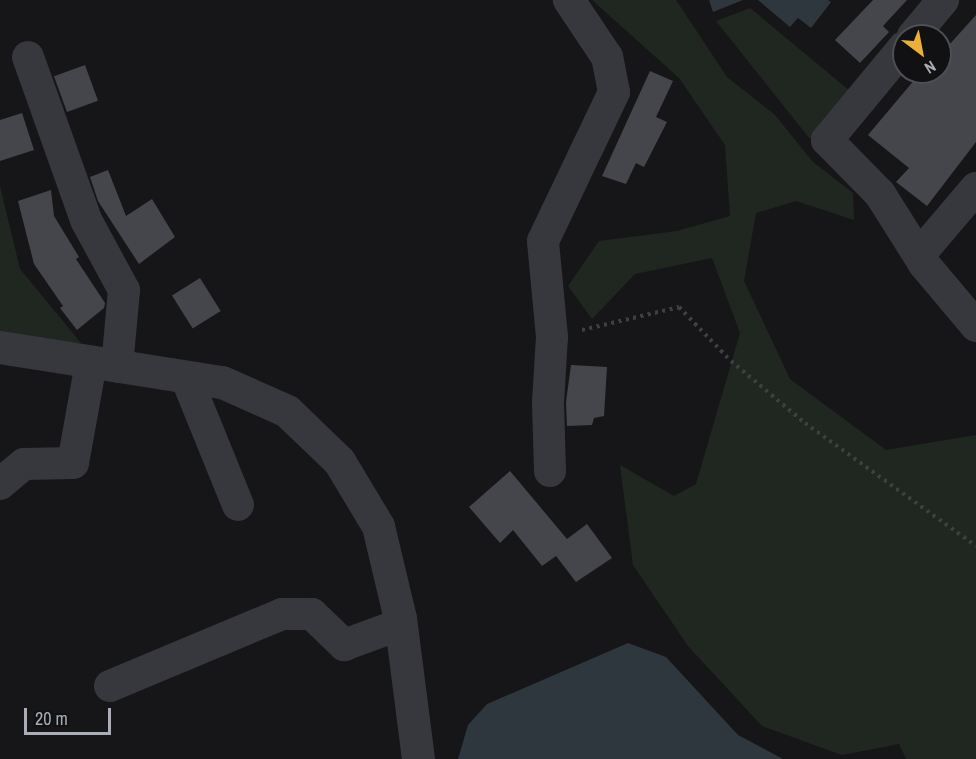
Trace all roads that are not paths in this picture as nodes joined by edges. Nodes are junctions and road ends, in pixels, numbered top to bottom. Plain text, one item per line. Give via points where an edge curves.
1 (569, 0) edge
2 (943, 0) edge
3 (923, 24) edge
4 (28, 57) dead end
5 (892, 61) edge
6 (976, 188) edge
7 (919, 255) junction
8 (976, 326) edge
9 (0, 347) edge
10 (104, 365) junction
11 (186, 377) junction
12 (550, 471) dead end
13 (0, 484) edge
14 (238, 504) dead end
15 (401, 624) junction
16 (110, 687) dead end
17 (418, 759) edge

1 - 12 street via 607,57 614,92 543,241 552,338 548,402
2 - 3 street
4 - 10 street via 86,220 124,290
5 - 7 street via 827,140 880,194
6 - 7 street
7 - 8 street
9 - 10 street
10 - 11 street
10 - 13 street via 73,463 24,464
11 - 14 street
11 - 15 street via 222,382 287,411 339,461 378,526
15 - 16 street via 344,645 312,614 282,614
15 - 17 street

